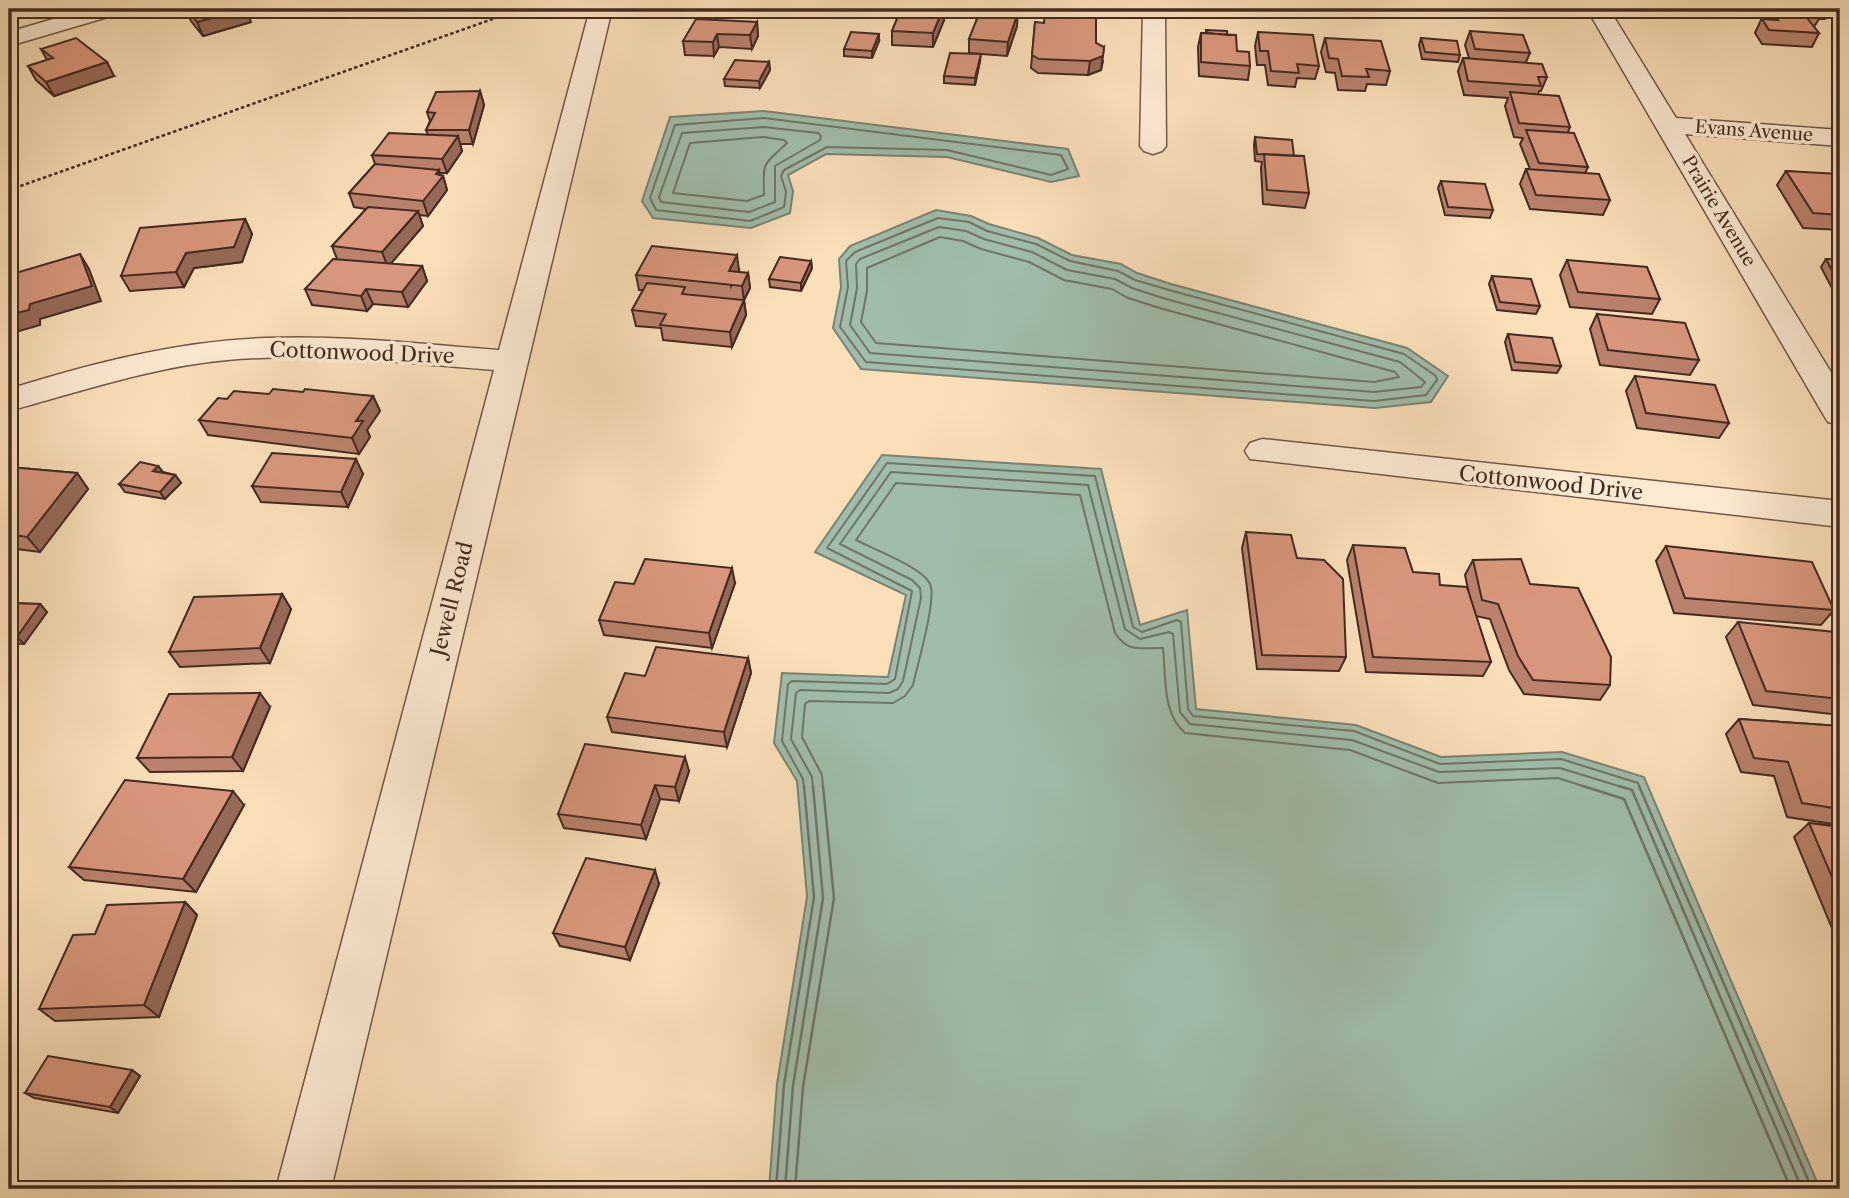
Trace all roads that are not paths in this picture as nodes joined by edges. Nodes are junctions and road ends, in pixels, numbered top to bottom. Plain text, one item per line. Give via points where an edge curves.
1 (110, 9) edge
2 (601, 9) edge
3 (1154, 9) edge
4 (1591, 9) edge
5 (9, 39) edge
6 (1668, 125) junction
7 (1840, 138) edge
8 (1153, 146) dead end
9 (512, 360) junction
10 (9, 400) edge
11 (1840, 414) edge
12 (1262, 452) dead end
13 (1840, 514) edge
14 (303, 1189) edge

1 - 5 street
2 - 9 street, Jewell Road
3 - 8 street
4 - 6 street, Prairie Avenue
6 - 7 street, Evans Avenue
6 - 11 street, Prairie Avenue
9 - 10 street, Cottonwood Drive via 331,348 255,349 72,379
9 - 14 street, Jewell Road
12 - 13 street, Cottonwood Drive

